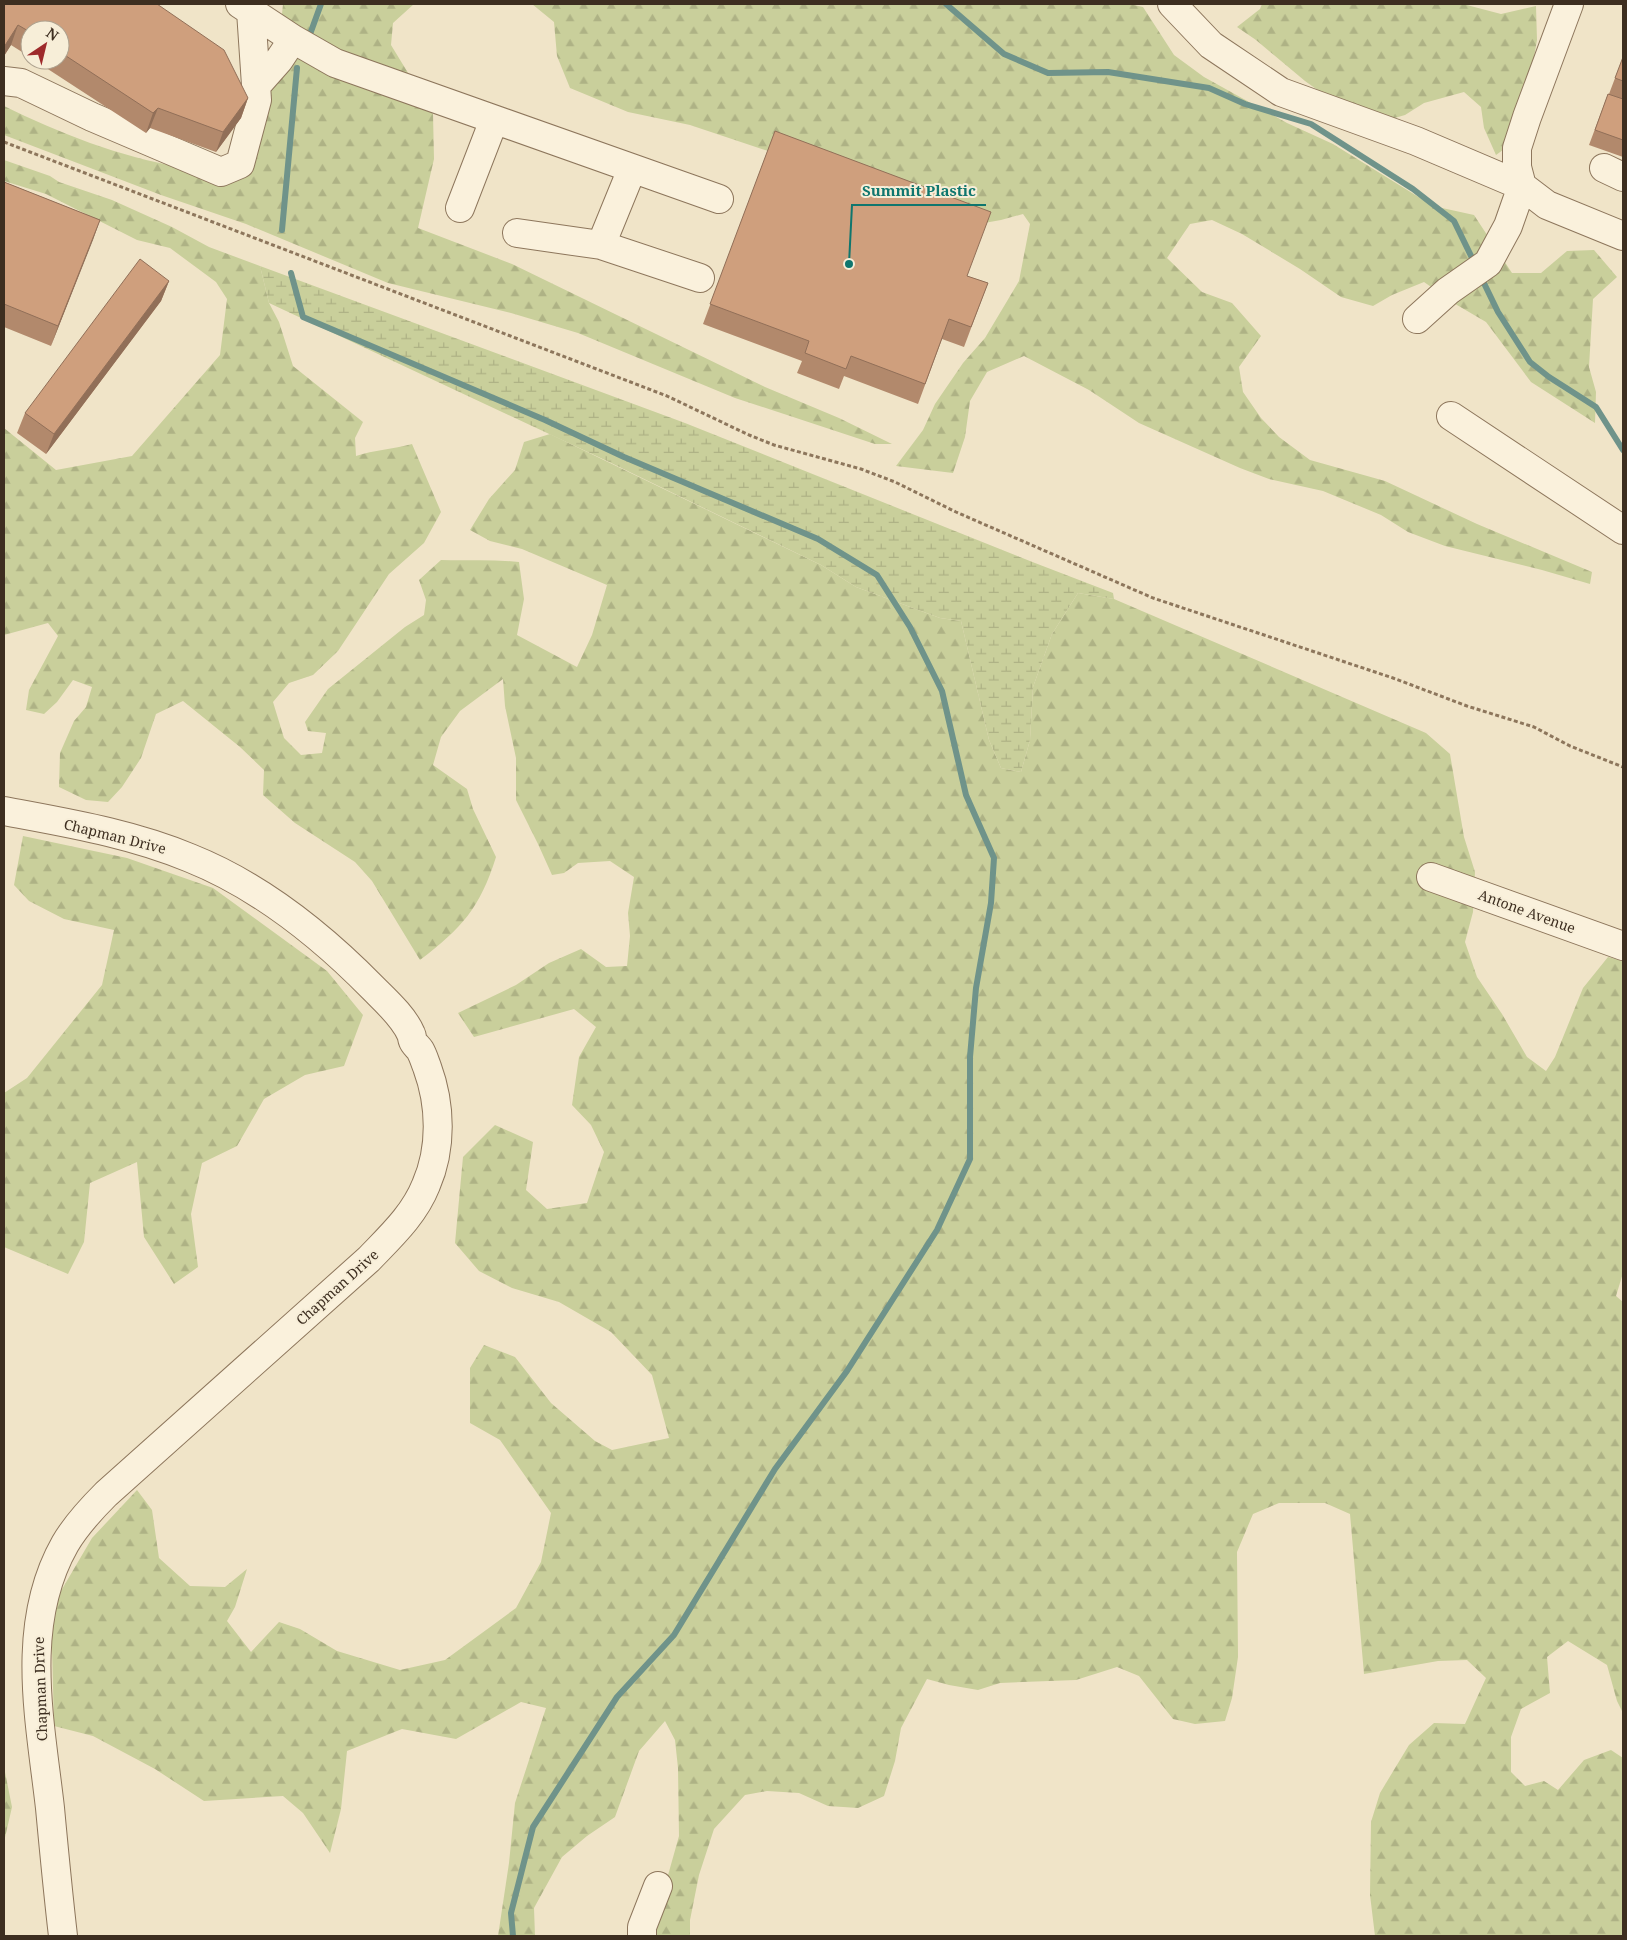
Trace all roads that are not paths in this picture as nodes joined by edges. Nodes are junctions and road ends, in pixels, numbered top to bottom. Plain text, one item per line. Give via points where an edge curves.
1 (1172, 4) edge
2 (1569, 4) edge
3 (246, 7) edge
4 (293, 39) junction
5 (4, 81) edge
6 (256, 86) junction
7 (494, 120) junction
8 (632, 168) junction
9 (1522, 186) junction
10 (719, 199) dead end
11 (460, 208) dead end
12 (517, 232) dead end
13 (1623, 236) edge
14 (601, 245) junction
15 (700, 278) dead end
16 (1417, 319) dead end
17 (1451, 416) dead end
18 (1623, 530) edge
19 (4, 811) edge
20 (1431, 877) dead end
21 (1623, 946) edge
22 (658, 1886) dead end
23 (63, 1936) edge
24 (642, 1936) edge

1 - 9 street via 1211,45 1281,92 1416,141
2 - 9 street via 1517,148
3 - 4 street
3 - 6 street
4 - 6 street
4 - 7 street via 335,63
5 - 6 street via 21,83 221,172 240,164 257,100
7 - 8 street
7 - 11 street
8 - 10 street
8 - 14 street
9 - 13 street via 1547,205
9 - 16 street via 1508,226 1479,269
12 - 14 street
14 - 15 street
17 - 18 street
19 - 23 street, Chapman Drive via 98,829 162,846 221,872 268,900 325,942 393,1008 420,1050 437,1107 436,1154 426,1185 402,1225 369,1259 106,1494 84,1517 59,1556 41,1611 36,1655 42,1756
20 - 21 street, Antone Avenue
22 - 24 street via 642,1927

